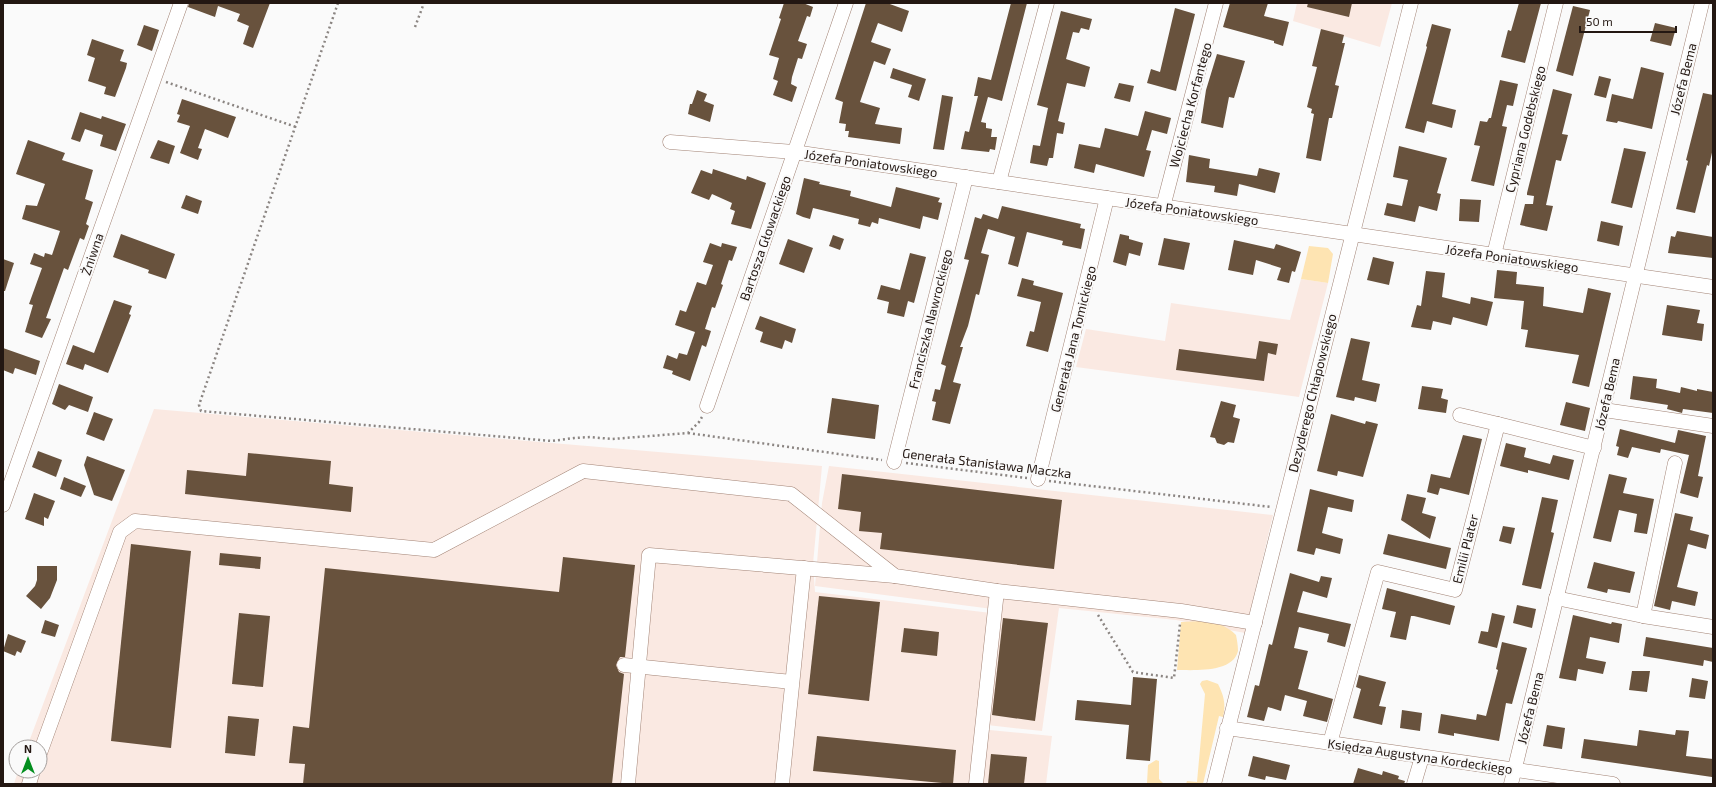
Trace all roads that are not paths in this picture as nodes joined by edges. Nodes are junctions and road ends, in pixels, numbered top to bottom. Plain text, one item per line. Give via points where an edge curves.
1 (181, 3) edge
2 (846, 3) edge
3 (1047, 3) edge
4 (1216, 3) edge
5 (1411, 3) edge
6 (1556, 3) edge
7 (1702, 3) edge
8 (670, 142) dead end
9 (794, 152) junction
10 (966, 177) junction
11 (999, 182) junction
12 (1107, 198) junction
13 (1163, 206) junction
14 (1352, 234) junction
15 (1494, 255) junction
16 (1635, 276) junction
17 (1713, 287) edge
18 (707, 406) road end
19 (1604, 410) junction
20 (1460, 415) dead end
21 (1498, 424) junction
22 (1713, 426) edge
23 (1594, 448) junction
24 (894, 462) road end
25 (1675, 463) dead end
26 (1038, 479) road end
27 (3, 505) edge
28 (804, 568) junction
29 (895, 576) junction
30 (997, 591) junction
31 (1556, 598) junction
32 (1643, 616) junction
33 (1255, 623) junction
34 (1713, 627) edge
35 (624, 665) dead end
36 (640, 667) junction
37 (792, 682) junction
38 (1227, 728) junction
39 (45, 739) edge
40 (1330, 743) junction
41 (1422, 757) junction
42 (1515, 770) junction
43 (628, 784) edge
44 (782, 784) edge
45 (976, 784) edge
46 (1214, 784) edge
47 (1414, 784) edge
48 (1511, 784) edge
49 (1613, 784) edge

1 - 27 street, Żniwna
2 - 9 street, Bartosza Głowackiego
3 - 11 street
4 - 13 street, Wojciecha Korfantego
5 - 14 street, Dezyderego Chłapowskiego
6 - 15 street, Cypriana Godebskiego
7 - 16 street, Józefa Bema
8 - 9 street, Józefa Poniatowskiego
9 - 10 street, Józefa Poniatowskiego
9 - 18 street, Bartosza Głowackiego
10 - 11 street, Józefa Poniatowskiego
10 - 24 street, Franciszka Nawrockiego
11 - 12 street, Józefa Poniatowskiego
12 - 13 street, Józefa Poniatowskiego
12 - 26 street, Generała Jana Tomickiego
13 - 14 street, Józefa Poniatowskiego
14 - 15 street, Józefa Poniatowskiego
14 - 33 street, Dezyderego Chłapowskiego
15 - 16 street, Józefa Poniatowskiego
16 - 17 street, Józefa Poniatowskiego
16 - 19 street, Józefa Bema
19 - 22 street
19 - 23 street, Józefa Bema
20 - 21 street
21 - 23 street
21 - 40 street, Emilii Plater via 1455,590 1378,572
23 - 31 street, Józefa Bema
25 - 32 street
28 - 29 street
28 - 36 street via 649,555
28 - 37 street
29 - 30 street
29 - 39 street via 791,494 583,471 434,550 135,521 120,532
30 - 33 street via 1181,611
30 - 45 street
31 - 32 street
31 - 42 street, Józefa Bema
32 - 34 street
33 - 38 street, Dezyderego Chłapowskiego
35 - 36 street
36 - 37 street
36 - 43 street
37 - 44 street
38 - 40 street, Księdza Augustyna Kordeckiego
38 - 46 street, Dezyderego Chłapowskiego
40 - 41 street, Księdza Augustyna Kordeckiego
41 - 42 street, Księdza Augustyna Kordeckiego
41 - 47 street
42 - 48 street, Józefa Bema
42 - 49 street, Księdza Augustyna Kordeckiego

